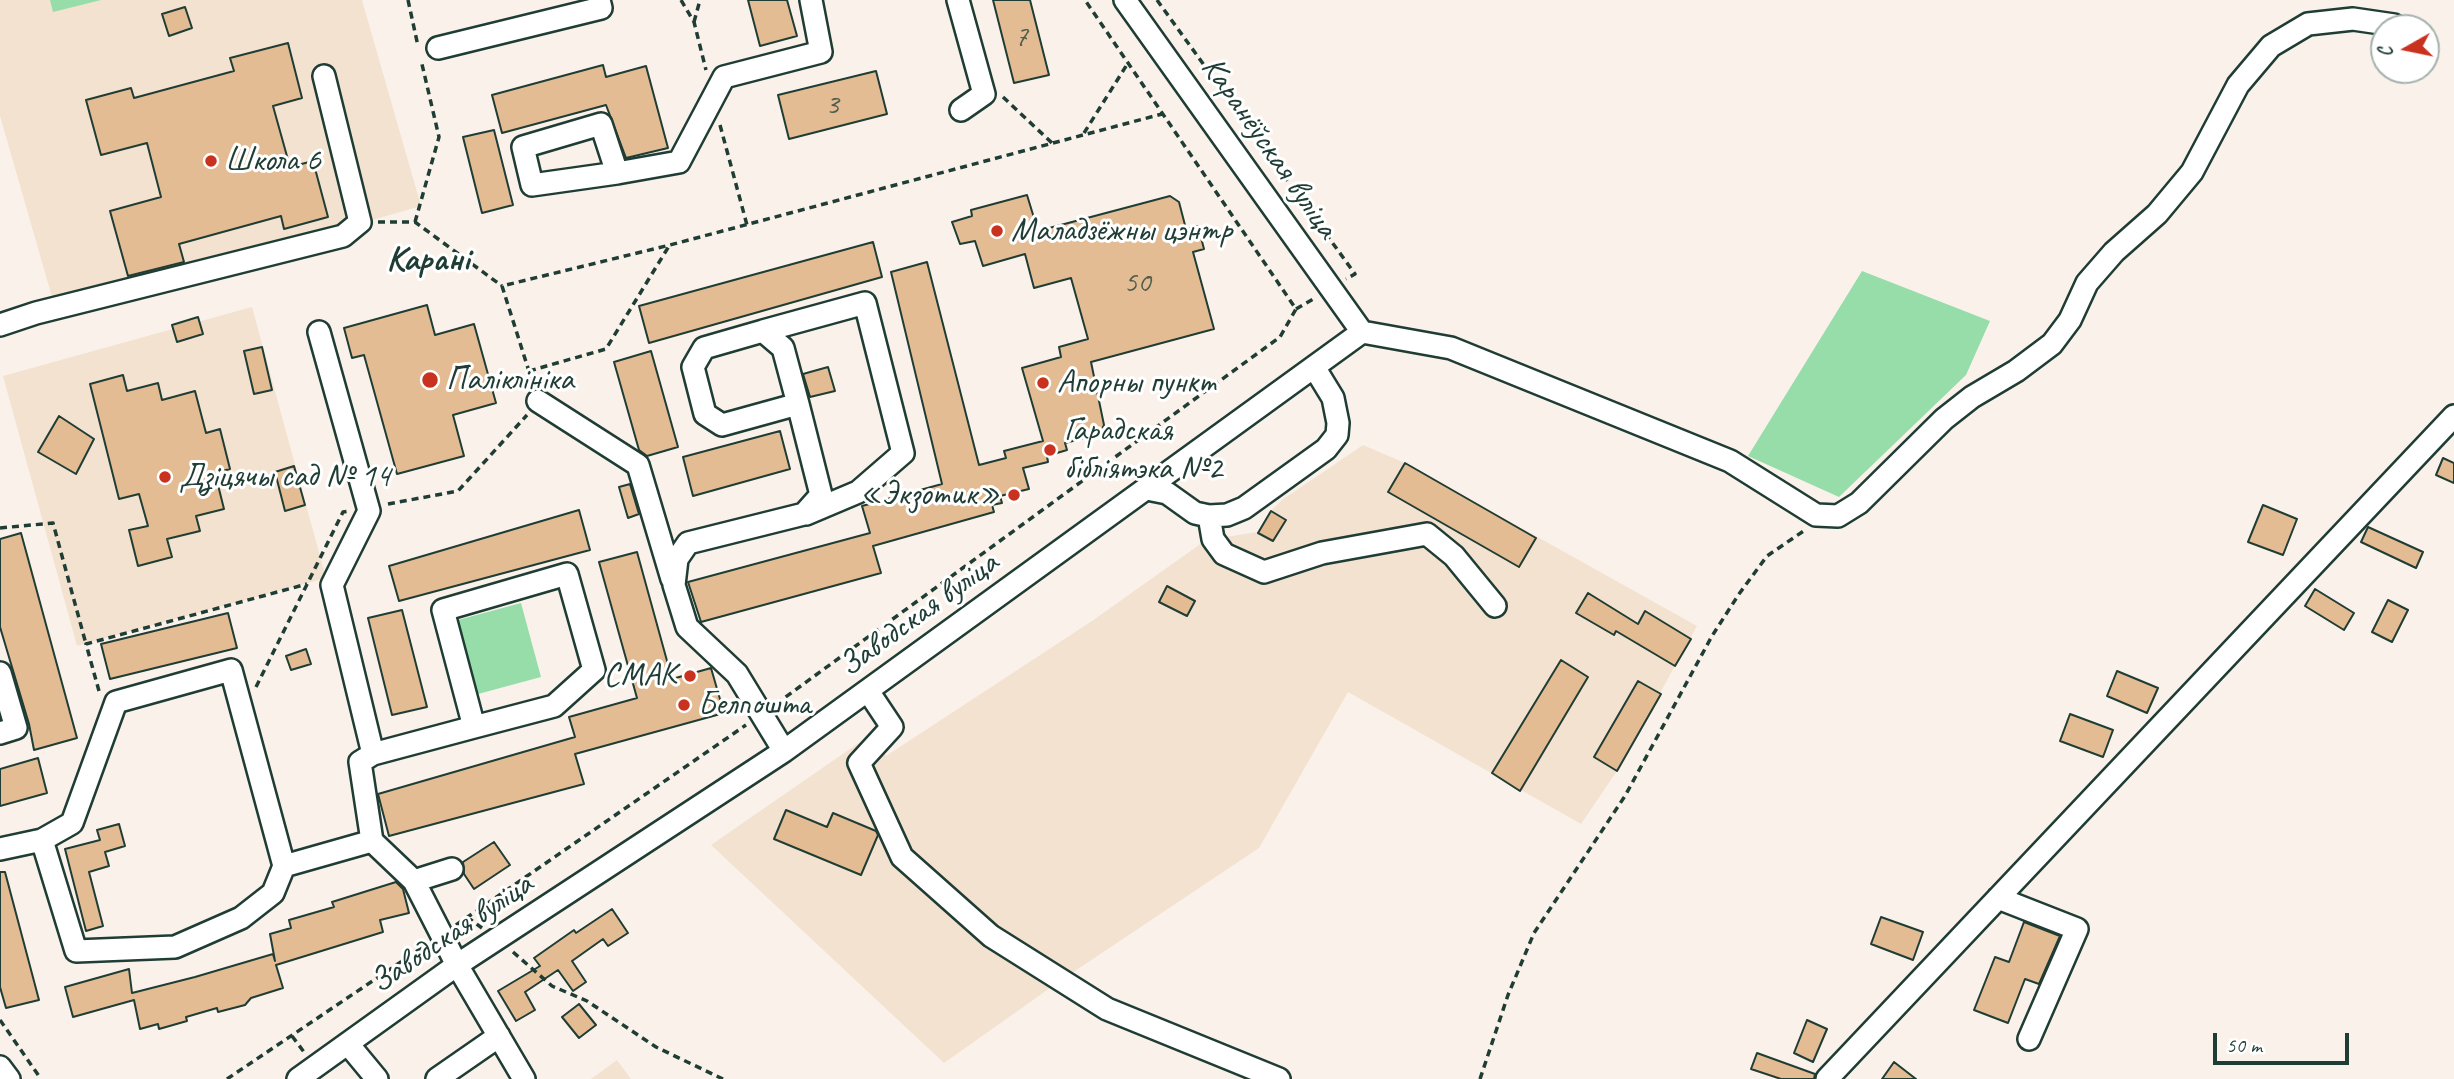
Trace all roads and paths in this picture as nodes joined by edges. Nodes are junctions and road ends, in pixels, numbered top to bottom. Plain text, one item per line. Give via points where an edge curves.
1 (408, 0) edge
2 (598, 0) edge
3 (700, 0) edge
4 (810, 0) edge
5 (958, 0) edge
6 (1085, 0) edge
7 (1125, 0) edge
8 (1157, 0) edge
9 (2370, 21) edge
10 (694, 22) dead end
11 (438, 48) dead end
12 (1128, 63) junction
13 (324, 76) dead end
14 (982, 85) junction
15 (961, 110) dead end
16 (1162, 114) junction
17 (1083, 135) junction
18 (1052, 143) junction
19 (617, 173) dead end
20 (360, 222) junction
21 (415, 222) junction
22 (670, 245) junction
23 (502, 286) junction
24 (1331, 288) junction
25 (1296, 309) junction
26 (0, 326) edge
27 (763, 331) junction
28 (319, 332) dead end
29 (1362, 332) junction
30 (1314, 368) junction
31 (529, 370) junction
32 (538, 401) junction
33 (798, 404) junction
34 (2454, 416) edge
35 (1147, 489) junction
36 (368, 508) junction
37 (804, 514) junction
38 (1816, 515) junction
39 (1209, 516) junction
40 (0, 528) edge
41 (307, 584) junction
42 (674, 585) junction
43 (1495, 606) dead end
44 (86, 644) junction
45 (0, 673) edge
46 (868, 691) junction
47 (243, 713) junction
48 (762, 714) junction
49 (108, 724) junction
50 (474, 727) junction
51 (0, 733) edge
52 (784, 751) junction
53 (373, 754) junction
54 (42, 840) junction
55 (372, 841) junction
56 (0, 849) edge
57 (284, 866) junction
58 (452, 869) dead end
59 (414, 881) junction
60 (1998, 898) junction
61 (467, 917) junction
62 (441, 934) junction
63 (497, 939) junction
64 (457, 965) junction
65 (0, 1020) edge
66 (499, 1036) junction
67 (2029, 1040) dead end
68 (348, 1044) junction
69 (0, 1067) edge
70 (9, 1079) edge
71 (41, 1079) edge
72 (227, 1079) edge
73 (298, 1079) edge
74 (377, 1079) edge
75 (437, 1079) edge
76 (524, 1079) edge
77 (723, 1079) edge
78 (1279, 1079) edge
79 (1480, 1079) edge
80 (1827, 1079) edge

1 - 21 path via 439,137
2 - 11 street via 601,8
3 - 10 path
4 - 19 street via 821,52 724,78 679,162
5 - 14 street
6 - 12 path
7 - 24 street, Каранёўская вуліца
8 - 24 path via 1355,274
9 - 38 street via 2308,24 2271,46 2238,85 2192,172 2087,283 2070,320 2052,344 1972,397 1859,503 1838,516
12 - 16 path
12 - 17 path
13 - 20 street
14 - 15 street via 984,94
14 - 18 path via 1001,95
16 - 17 path
16 - 25 path
17 - 18 path
18 - 22 path
20 - 21 path
20 - 26 street via 343,236
21 - 23 path
22 - 23 path
22 - 31 path via 606,349
23 - 31 path
24 - 25 path
24 - 29 street, Каранёўская вуліца
25 - 48 path via 1280,337
27 - 33 street via 783,348
27 - 33 street via 704,348 693,367 705,414 722,425
27 - 37 street via 864,303 903,453 858,492
28 - 36 street
29 - 30 street, Заводская вуліца
29 - 38 street via 1451,348 1730,461
30 - 35 street, Заводская вуліца
30 - 39 street via 1333,398 1337,435 1326,449 1244,508
31 - 32 path
32 - 36 path via 458,491
32 - 42 street via 638,465
33 - 37 street via 821,495
34 - 60 street
35 - 39 street via 1167,493 1195,513
35 - 46 street, Заводская вуліца
36 - 41 path via 343,512
36 - 53 street via 332,585
37 - 42 street via 688,543 677,559
38 - 79 path via 1802,533 1767,556 1739,594 1625,796 1534,933
39 - 43 street via 1213,539 1224,554 1264,572 1322,553 1427,534 1454,556
40 - 44 path via 53,523
41 - 44 path
41 - 47 path
42 - 48 street via 687,627 737,674
44 - 49 path
45 - 51 street via 16,728
46 - 52 street, Заводская вуліца
46 - 78 street via 892,727 859,763 902,857 991,936 1107,1009
47 - 49 street via 231,670 116,702
47 - 57 street
48 - 52 street
48 - 61 path
49 - 54 street via 72,823
50 - 50 street via 554,706 594,670 567,574 443,610
50 - 53 street
52 - 63 street, Заводская вуліца
53 - 55 street via 360,762
54 - 56 street
54 - 57 street via 76,950 174,947 241,918 273,893
55 - 57 street
55 - 59 street
58 - 59 street
59 - 62 street
60 - 67 street via 2077,929
60 - 80 street
61 - 62 path
61 - 63 path
62 - 64 street
62 - 72 path
63 - 64 street, Заводская вуліца
63 - 77 path via 552,986 587,1001 656,1047
64 - 66 street
64 - 68 street, Заводская вуліца
65 - 71 path
66 - 75 street
66 - 76 street
68 - 73 street, Заводская вуліца
68 - 74 street
69 - 70 street

